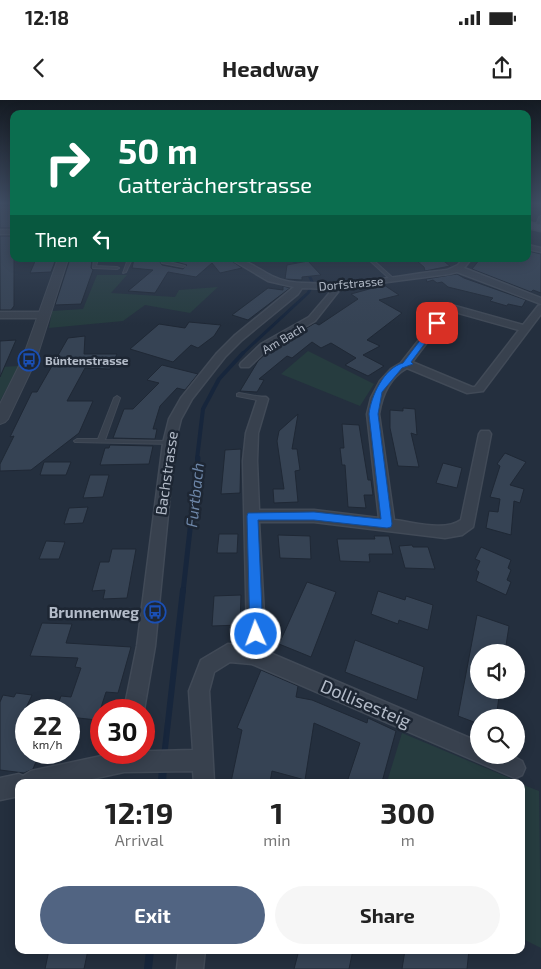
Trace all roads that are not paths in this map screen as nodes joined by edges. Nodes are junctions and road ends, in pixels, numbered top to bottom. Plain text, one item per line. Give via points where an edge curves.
1 (62, 262) edge
2 (95, 262) edge
3 (129, 262) edge
4 (163, 262) edge
5 (240, 262) edge
6 (373, 262) edge
7 (464, 262) edge
8 (183, 266) dead end
9 (117, 268) dead end
10 (458, 269) junction
11 (124, 272) dead end
12 (392, 280) junction
13 (302, 285) junction
14 (336, 286) junction
15 (541, 301) edge
16 (541, 308) edge
17 (0, 315) edge
18 (44, 315) junction
19 (525, 329) junction
20 (242, 339) junction
21 (263, 346) junction
22 (408, 364) junction
23 (245, 365) dead end
24 (239, 395) dead end
25 (117, 398) dead end
26 (262, 399) joint
27 (0, 419) edge
28 (486, 434) dead end
29 (77, 441) dead end
30 (101, 441) junction
31 (169, 443) junction
32 (252, 516) junction
33 (387, 524) junction
34 (253, 655) junction
35 (136, 699) edge
36 (470, 748) edge
37 (155, 761) edge
38 (196, 761) junction
39 (99, 764) edge
40 (506, 764) edge
41 (515, 768) dead end
42 (42, 779) edge
43 (203, 779) edge
44 (15, 786) edge
45 (0, 789) edge
46 (192, 954) edge
47 (190, 969) edge

1 - 18 street
2 - 9 lane via 94,267
3 - 11 lane
4 - 8 lane
5 - 13 street, Dorfstrasse via 264,276
6 - 12 lane
7 - 10 street
10 - 12 street, Dorfstrasse
10 - 15 street
12 - 14 street, Dorfstrasse
13 - 14 street, Dorfstrasse
13 - 20 street, Bachstrasse
14 - 21 street, Am Bach via 337,289 312,319
16 - 19 street
17 - 18 street
18 - 27 street via 29,360
19 - 22 street via 455,309 447,310 406,362
19 - 22 street via 480,388 471,391
20 - 21 street
20 - 31 street, Bachstrasse via 220,355 187,398 175,419
21 - 23 street, Am Bach
22 - 33 street via 399,367 378,392 373,414
24 - 26 lane
25 - 30 lane
26 - 32 street via 252,434
28 - 33 street via 468,523 462,529 445,532
29 - 30 lane
30 - 31 lane
31 - 35 street, Bachstrasse via 146,646
32 - 33 street via 314,516
32 - 34 street via 256,634
34 - 36 street, Dollisesteig
34 - 38 street, Dollisesteig via 228,653 207,666 199,691
37 - 38 street
38 - 43 street
39 - 42 street
40 - 41 street
44 - 45 street
46 - 47 street

